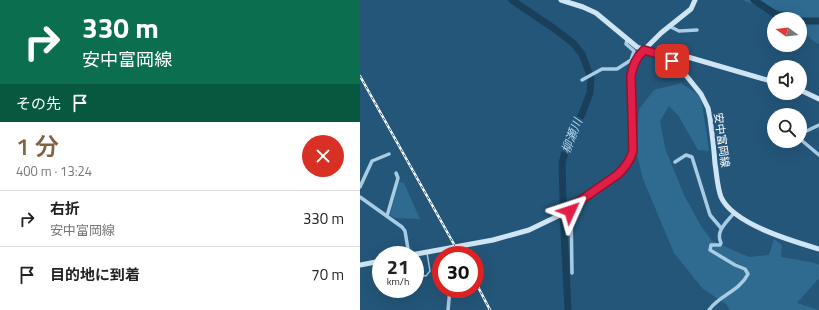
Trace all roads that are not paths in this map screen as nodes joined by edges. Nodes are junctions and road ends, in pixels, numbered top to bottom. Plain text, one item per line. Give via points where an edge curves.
1 (561, 0) edge
2 (695, 0) edge
3 (669, 26) junction
4 (697, 30) dead end
5 (628, 40) junction
6 (644, 50) junction
7 (667, 58) junction
8 (582, 80) dead end
9 (767, 80) edge
10 (807, 93) edge
11 (819, 99) edge
12 (819, 125) edge
13 (807, 131) edge
14 (807, 145) edge
15 (389, 154) dead end
16 (819, 155) edge
17 (675, 162) dead end
18 (396, 172) dead end
19 (360, 187) edge
20 (360, 197) edge
21 (570, 208) junction
22 (734, 213) junction
23 (387, 216) junction
24 (721, 228) junction
25 (409, 246) edge
26 (462, 246) edge
27 (819, 249) edge
28 (432, 251) edge
29 (427, 252) junction
30 (424, 253) edge
31 (372, 263) edge
32 (360, 265) edge
33 (572, 273) dead end
34 (424, 276) edge
35 (449, 298) edge
36 (448, 310) edge
37 (709, 310) edge

1 - 5 main road, 安中富岡線 via 596,13
2 - 3 main road via 690,8
3 - 4 street via 679,31
3 - 6 main road
5 - 6 main road, 安中富岡線
5 - 8 street via 626,44 634,51 629,61 617,69 603,68
6 - 7 main road, 安中富岡線
6 - 21 main road via 636,58 631,76 631,158 617,175
7 - 9 main road via 674,54 681,55
7 - 22 main road, 安中富岡線 via 680,68 705,101 710,118 719,189 724,202
10 - 11 main road
12 - 13 street
14 - 16 street
15 - 19 street via 372,161
17 - 24 street via 686,155 692,157 710,215
18 - 23 street via 398,178
20 - 23 street
21 - 26 main road via 529,230
21 - 33 street
22 - 24 street
22 - 27 main road, 安中富岡線 via 779,237
23 - 25 street via 404,230
24 - 37 street via 720,245 711,245 710,250 745,269 748,274 736,290 713,304
28 - 29 main road
29 - 30 main road
29 - 34 lane via 430,270
31 - 32 main road
35 - 36 street

